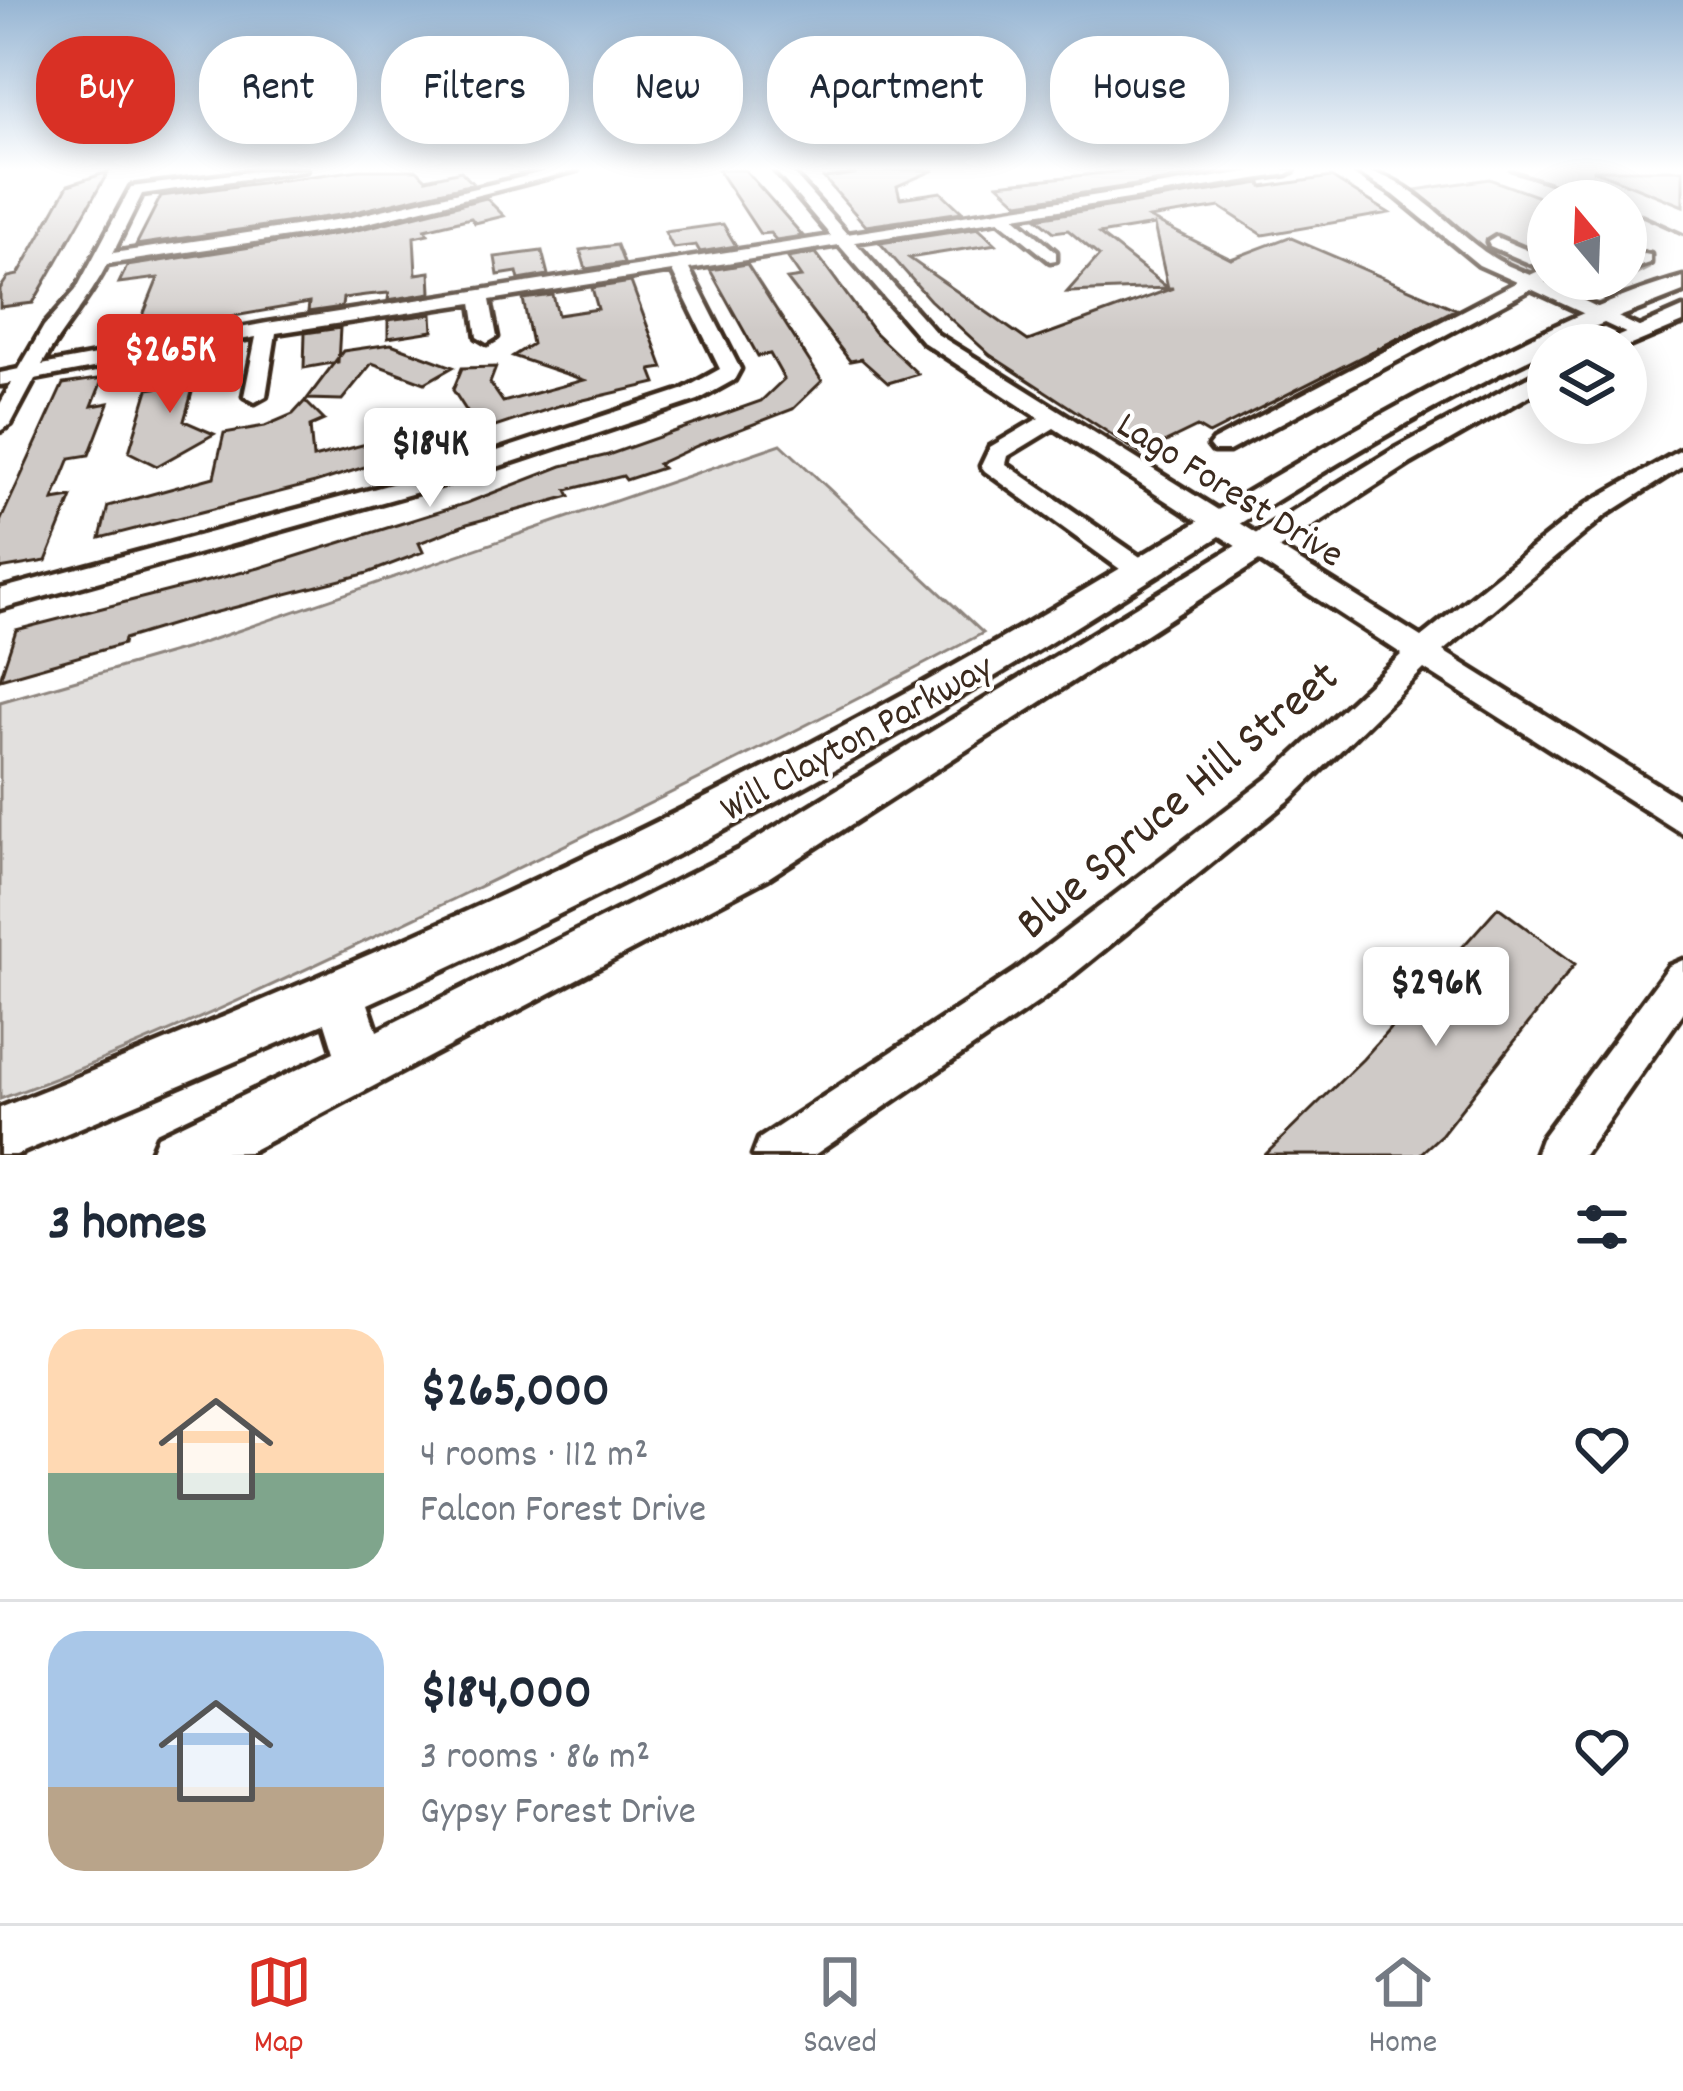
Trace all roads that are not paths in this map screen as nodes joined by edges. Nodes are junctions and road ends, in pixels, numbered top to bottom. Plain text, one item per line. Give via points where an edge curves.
1 (119, 224) edge
2 (342, 224) edge
3 (830, 224) edge
4 (946, 224) edge
5 (1013, 224) edge
6 (1436, 224) edge
7 (843, 240) junction
8 (1496, 242) dead end
9 (1050, 256) dead end
10 (1527, 258) edge
11 (100, 260) junction
12 (678, 265) junction
13 (1527, 281) edge
14 (1524, 283) junction
15 (1683, 284) edge
16 (480, 296) junction
17 (1600, 313) edge
18 (1683, 316) edge
19 (267, 329) junction
20 (487, 337) dead end
21 (26, 375) junction
22 (0, 379) edge
23 (1527, 385) edge
24 (255, 396) dead end
25 (1410, 408) junction
26 (1053, 419) junction
27 (0, 424) edge
28 (1451, 427) junction
29 (1221, 446) dead end
30 (1683, 456) edge
31 (1217, 524) junction
32 (1255, 548) junction
33 (1140, 570) junction
34 (0, 599) edge
35 (1422, 653) junction
36 (911, 707) junction
37 (950, 741) junction
38 (1683, 819) edge
39 (1683, 980) edge
40 (340, 992) junction
41 (364, 1066) junction
42 (0, 1135) edge
43 (177, 1155) edge
44 (776, 1155) edge
45 (1557, 1155) edge

1 - 11 street
2 - 11 street
3 - 7 street, Lago Forest Drive
4 - 7 street
5 - 9 street
6 - 14 street
7 - 12 street
7 - 26 street, Lago Forest Drive via 930,338
8 - 10 street
11 - 21 street
12 - 16 street
12 - 34 street via 729,371 690,395 434,480
13 - 14 street
14 - 17 street
14 - 29 street
15 - 17 main road, Will Clayton Parkway
16 - 19 street
16 - 20 street
17 - 18 main road, Will Clayton Parkway via 1639,332
17 - 25 main road, Will Clayton Parkway
19 - 21 street
19 - 24 street
21 - 22 street
21 - 27 street
23 - 28 main road, Will Clayton Parkway
25 - 28 main road
25 - 31 main road, Will Clayton Parkway
26 - 31 street, Lago Forest Drive
26 - 33 street via 998,452 993,466
28 - 32 main road, Will Clayton Parkway
30 - 35 street, Blue Spruce Hill Street via 1597,509
31 - 32 street, Lago Forest Drive
31 - 33 main road, Will Clayton Parkway
32 - 35 street, Lago Forest Drive
32 - 37 main road, Will Clayton Parkway
33 - 36 main road, Will Clayton Parkway
35 - 38 street, Lago Forest Drive
35 - 44 street, Blue Spruce Hill Street via 1280,788 1029,985
36 - 37 main road
36 - 40 main road, Will Clayton Parkway via 639,852
37 - 41 main road, Will Clayton Parkway via 753,864
39 - 45 street
40 - 41 main road
40 - 42 main road, Will Clayton Parkway
41 - 43 main road, Will Clayton Parkway

